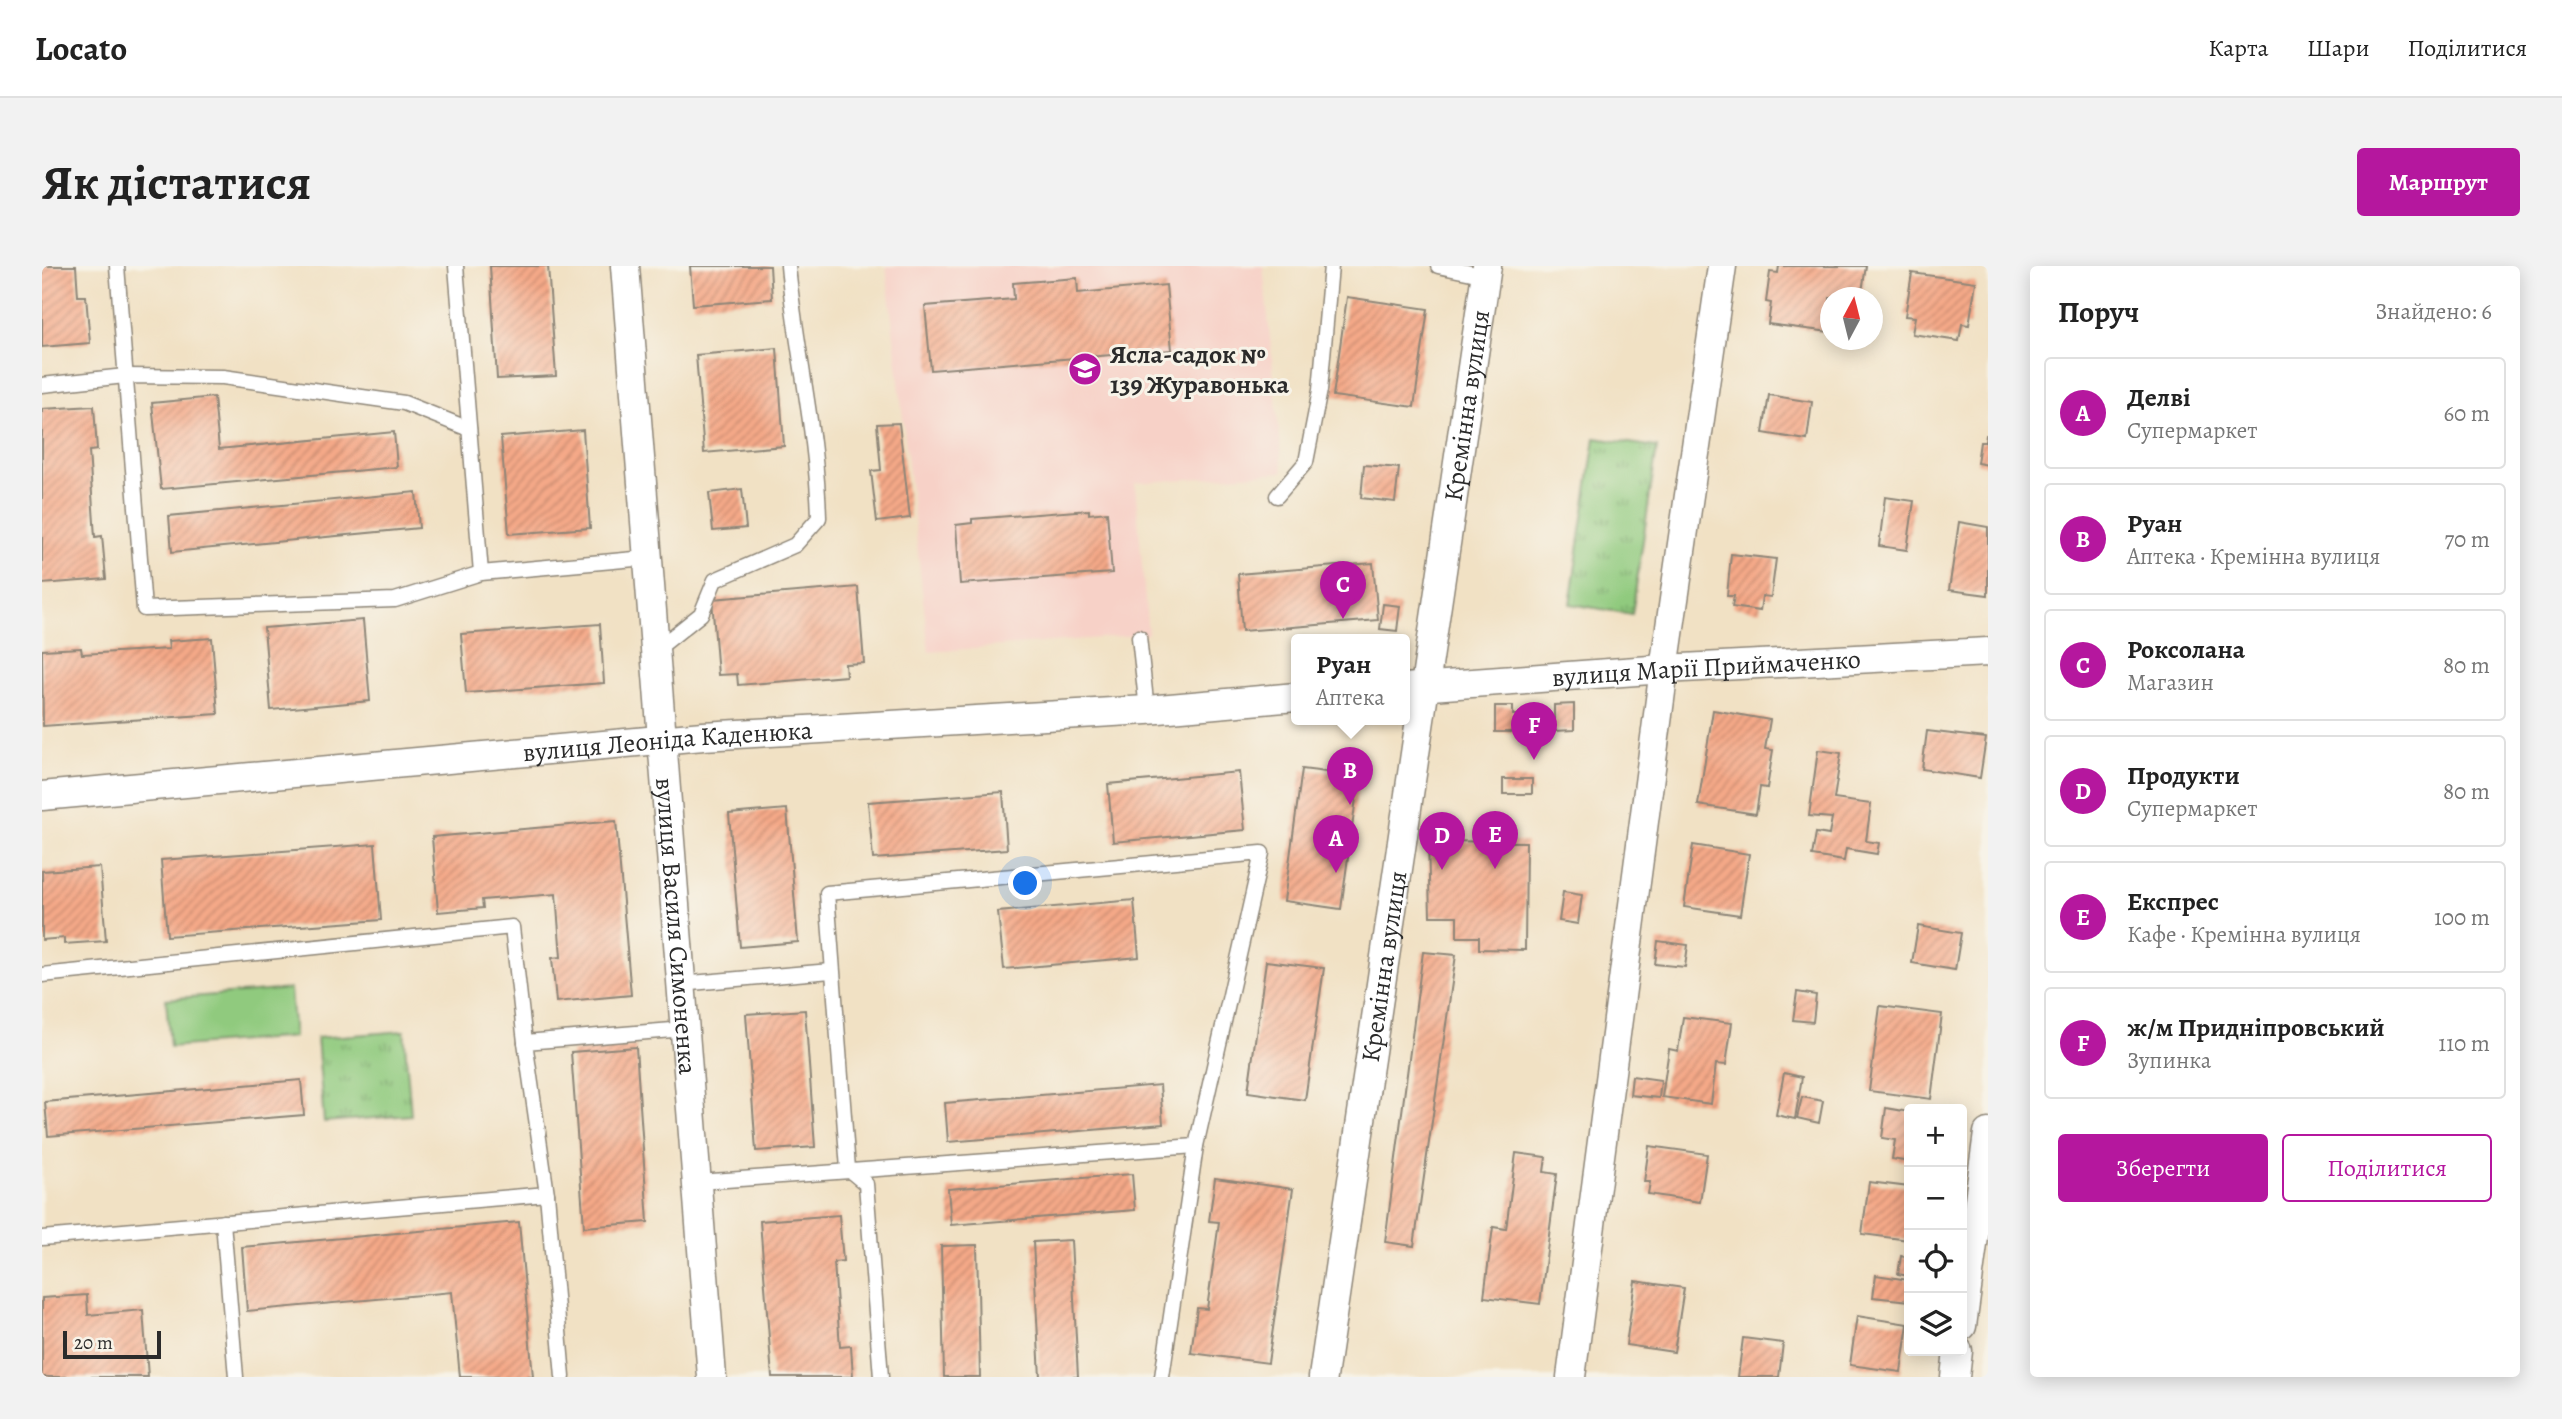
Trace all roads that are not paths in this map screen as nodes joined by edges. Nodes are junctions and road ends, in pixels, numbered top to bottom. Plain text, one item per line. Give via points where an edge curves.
1 (117, 266) edge
2 (456, 266) edge
3 (625, 266) edge
4 (788, 266) edge
5 (1331, 266) edge
6 (1438, 266) edge
7 (1722, 266) edge
8 (1487, 271) edge
9 (125, 376) junction
10 (42, 385) edge
11 (469, 429) junction
12 (1277, 496) dead end
13 (646, 558) junction
14 (481, 573) junction
15 (1139, 637) dead end
16 (655, 651) junction
17 (1988, 652) edge
18 (1664, 669) junction
19 (1415, 686) edge
20 (1291, 697) edge
21 (1147, 710) junction
22 (1410, 724) edge
23 (1410, 725) edge
24 (662, 741) junction
25 (42, 796) edge
26 (831, 971) junction
27 (42, 975) edge
28 (680, 984) junction
29 (685, 1029) junction
30 (525, 1042) junction
31 (1988, 1133) edge
32 (1196, 1146) junction
33 (848, 1169) junction
34 (698, 1182) junction
35 (547, 1194) junction
36 (223, 1222) junction
37 (42, 1233) edge
38 (1966, 1293) edge
39 (1957, 1356) edge
40 (236, 1377) edge
41 (563, 1377) edge
42 (712, 1377) edge
43 (881, 1377) edge
44 (1162, 1377) edge
45 (1323, 1377) edge
46 (1571, 1377) edge
47 (1955, 1377) edge

1 - 9 lane
2 - 11 lane
3 - 13 street, вулиця Василя Симоненка
4 - 16 lane via 819,518 795,545 715,580 701,614
5 - 12 lane via 1320,390 1306,461
6 - 8 lane
7 - 18 street
8 - 19 street, Кремінна вулиця
9 - 10 lane
9 - 11 lane via 223,377 367,397 404,403
9 - 14 lane via 144,608 395,600
11 - 14 lane
13 - 14 lane
13 - 16 street, вулиця Василя Симоненка
15 - 21 lane
16 - 24 street, вулиця Василя Симоненка
17 - 18 street, вулиця Марії Приймаченко
18 - 19 street, вулиця Марії Приймаченко
18 - 46 street
19 - 22 street, Кремінна вулиця
20 - 21 street, вулиця Леоніда Каденюка
21 - 24 street, вулиця Леоніда Каденюка
23 - 45 street, Кремінна вулиця
24 - 25 street, вулиця Леоніда Каденюка
24 - 28 street, вулиця Василя Симоненка
26 - 28 lane
26 - 32 lane via 827,894 1262,853
26 - 33 lane
27 - 30 lane via 512,927
28 - 29 street, вулиця Василя Симоненка
29 - 30 lane
29 - 34 street, вулиця Василя Симоненка
30 - 35 lane
31 - 38 street
32 - 33 lane
32 - 44 lane
33 - 34 lane
33 - 43 lane via 866,1184
34 - 42 street, вулиця Василя Симоненка
35 - 36 lane
35 - 41 lane
36 - 37 lane
36 - 40 lane
39 - 47 street

